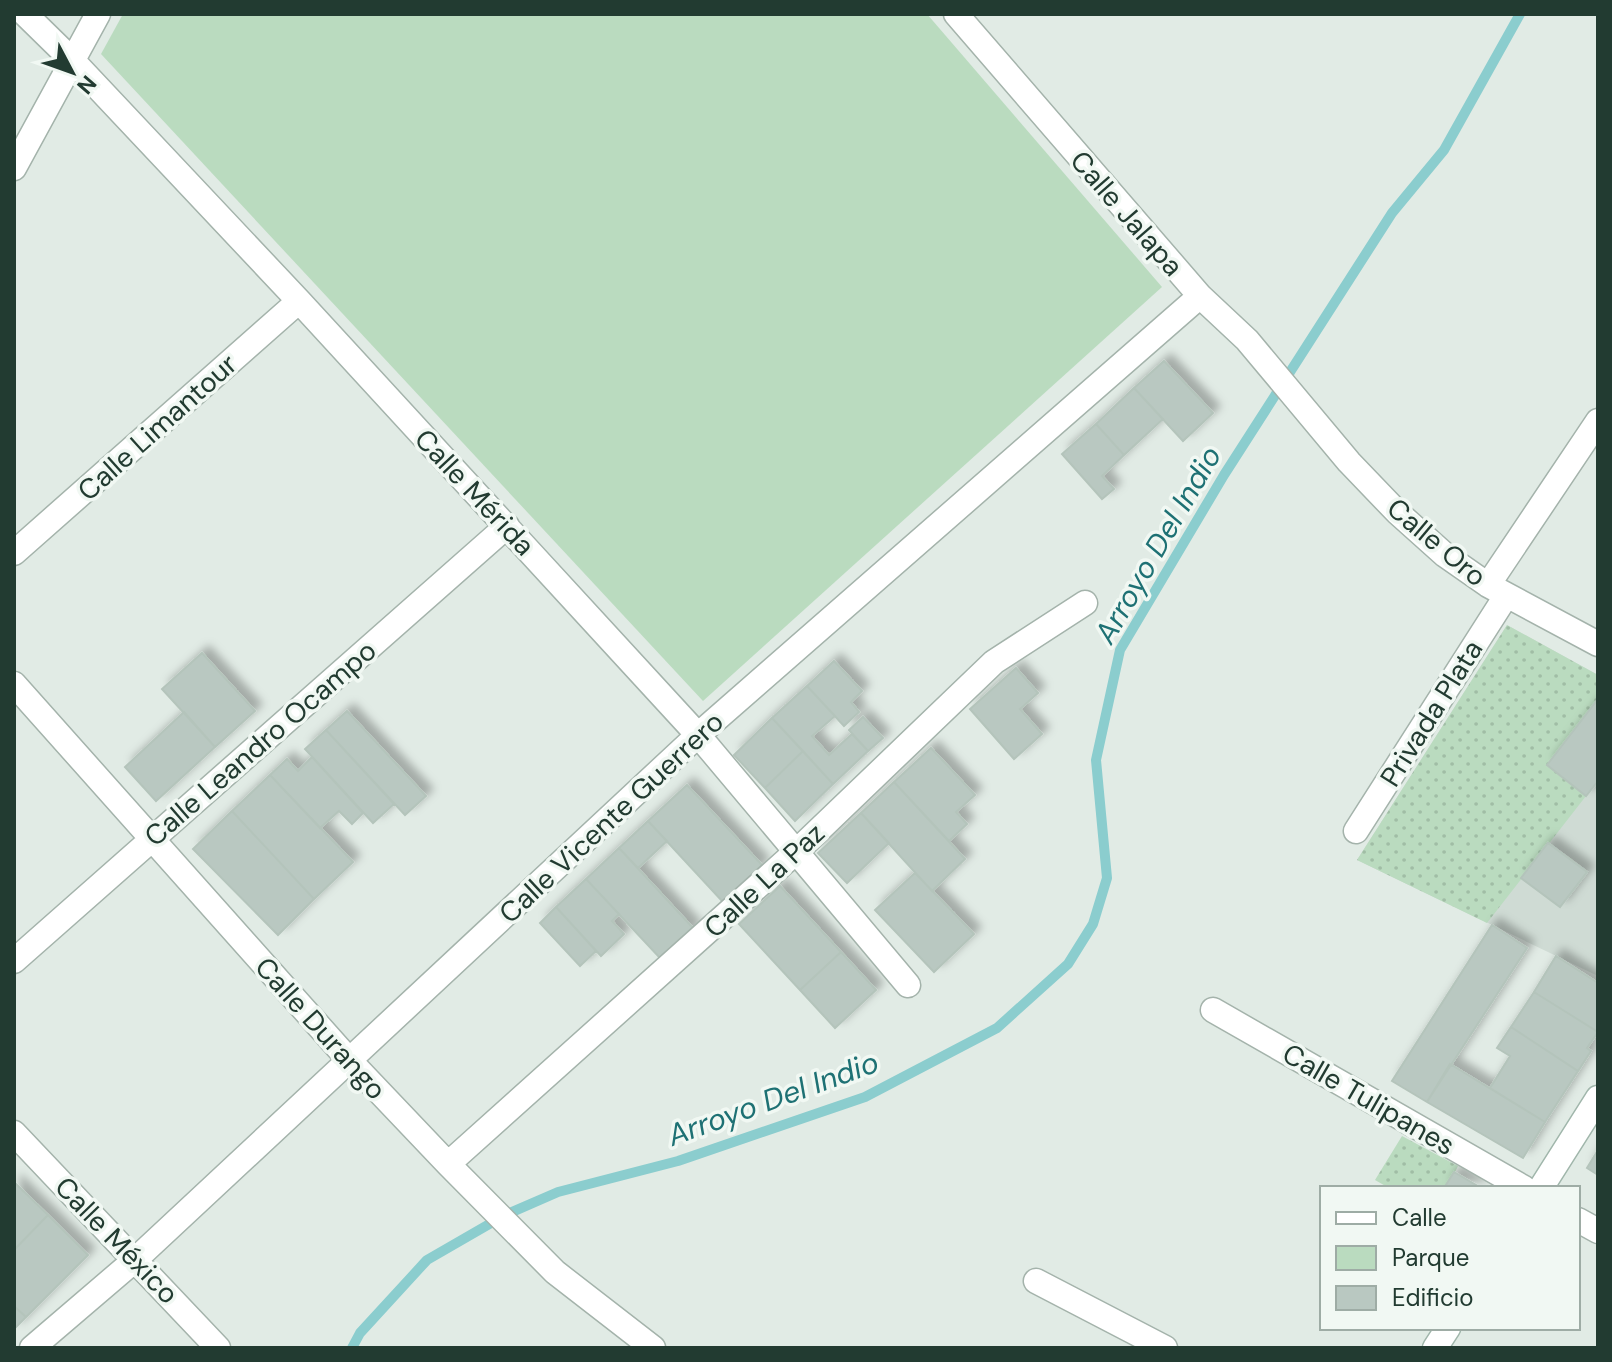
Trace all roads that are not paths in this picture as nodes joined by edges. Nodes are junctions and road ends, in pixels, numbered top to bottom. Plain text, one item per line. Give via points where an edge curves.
1 (25, 14) edge
2 (98, 14) edge
3 (956, 14) edge
4 (73, 61) junction
5 (14, 168) edge
6 (1200, 296) junction
7 (299, 301) junction
8 (1303, 407) joint
9 (1598, 421) edge
10 (507, 526) junction
11 (14, 553) edge
12 (1497, 591) junction
13 (1085, 603) dead end
14 (1598, 644) edge
15 (14, 684) edge
16 (698, 735) junction
17 (1356, 831) dead end
18 (150, 839) junction
19 (798, 850) junction
20 (14, 961) edge
21 (908, 985) dead end
22 (1213, 1010) dead end
23 (350, 1061) junction
24 (1598, 1098) edge
25 (14, 1133) edge
26 (448, 1164) junction
27 (1521, 1186) edge
28 (1542, 1186) edge
29 (1580, 1221) edge
30 (1598, 1231) edge
31 (136, 1259) junction
32 (1036, 1281) dead end
33 (1447, 1330) edge
34 (32, 1348) edge
35 (218, 1348) edge
36 (653, 1348) edge
37 (1165, 1348) edge
38 (1435, 1348) edge

1 - 4 street, Calle Mérida
2 - 4 street
3 - 6 street, Calle Jalapa
4 - 5 street
4 - 7 street, Calle Mérida
6 - 8 street, Calle Jalapa via 1247,340
6 - 16 street, Calle Vicente Guerrero
7 - 10 street, Calle Mérida
7 - 11 street, Calle Limantour
8 - 12 street, Calle Oro via 1397,512
9 - 12 street, Privada Plata
10 - 16 street, Calle Mérida
10 - 18 street, Calle Leandro Ocampo
12 - 14 street, Calle Oro
12 - 17 street, Privada Plata
13 - 19 street, Calle La Paz via 994,662
15 - 18 street, Calle Durango
16 - 19 street, Calle Mérida
16 - 23 street, Calle Vicente Guerrero
18 - 20 street, Calle Leandro Ocampo
18 - 23 street, Calle Durango
19 - 21 street, Calle Mérida
19 - 26 street, Calle La Paz
22 - 27 street, Calle Tulipanes
23 - 26 street, Calle Durango
23 - 31 street, Calle Vicente Guerrero
24 - 28 street
25 - 31 street, Calle México
26 - 36 street, Calle Durango via 555,1272
29 - 30 street
31 - 34 street, Calle Vicente Guerrero
31 - 35 street, Calle México
32 - 37 street
33 - 38 street

